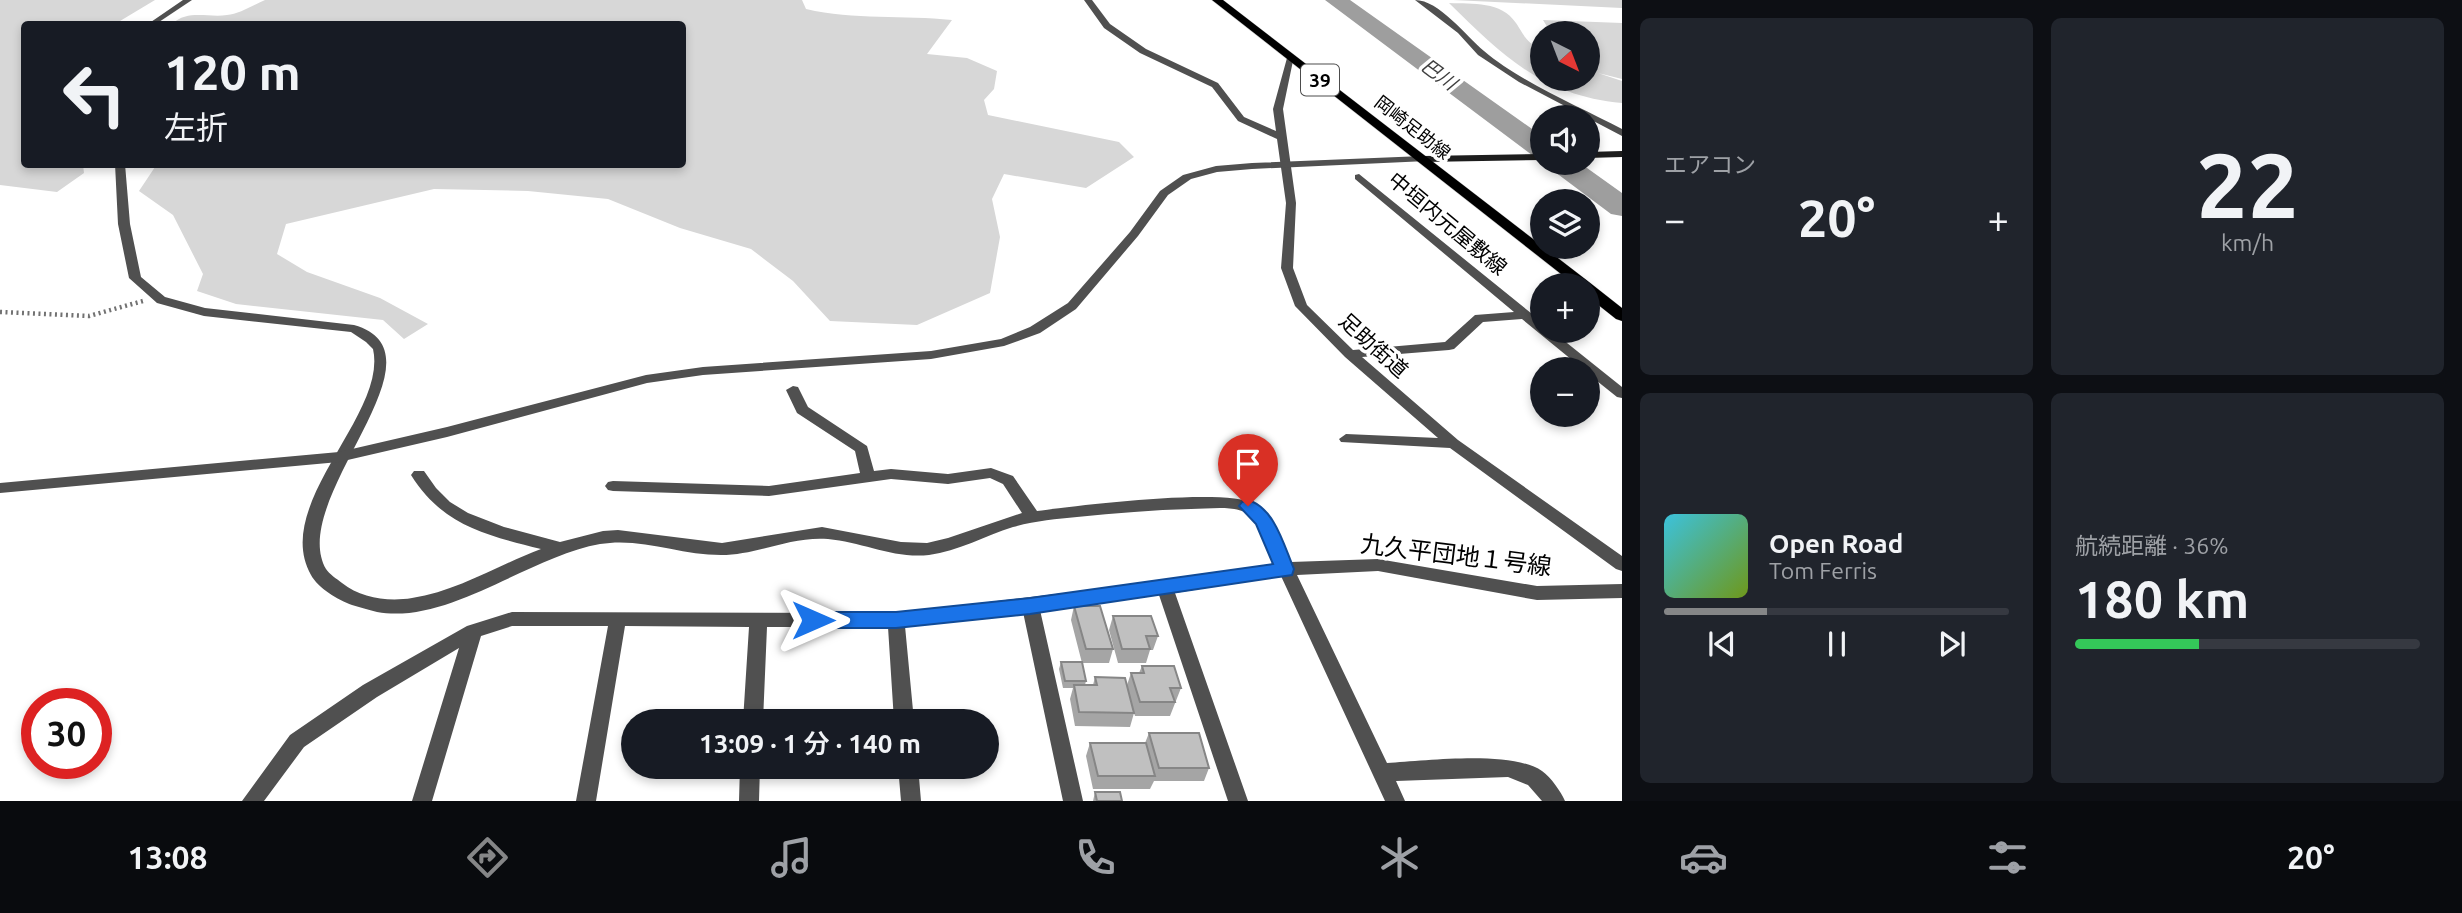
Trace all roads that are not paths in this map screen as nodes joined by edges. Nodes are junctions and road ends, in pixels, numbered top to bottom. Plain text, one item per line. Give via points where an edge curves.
1 (188, 0) edge
2 (1088, 0) edge
3 (1217, 0) edge
4 (1419, 0) edge
5 (156, 21) edge
6 (1291, 58) junction
7 (1622, 134) edge
8 (1281, 137) junction
9 (1600, 155) edge
10 (1622, 155) edge
11 (1530, 157) edge
12 (1423, 159) junction
13 (1287, 165) junction
14 (120, 168) edge
15 (1359, 177) dead end
16 (1567, 273) edge
17 (1600, 299) edge
18 (1525, 315) junction
19 (1622, 316) edge
20 (1530, 319) edge
21 (1559, 343) edge
22 (1350, 354) junction
23 (793, 390) dead end
24 (1622, 394) edge
25 (1346, 439) dead end
26 (1453, 443) junction
27 (339, 457) junction
28 (419, 475) dead end
29 (869, 477) junction
30 (613, 486) dead end
31 (0, 488) edge
32 (1032, 516) junction
33 (561, 548) junction
34 (1622, 565) edge
35 (1285, 569) junction
36 (1166, 588) junction
37 (1622, 591) edge
38 (1030, 606) junction
39 (618, 618) junction
40 (896, 620) junction
41 (758, 621) junction
42 (473, 631) junction
43 (754, 709) edge
44 (903, 709) edge
45 (1383, 772) junction
46 (749, 779) edge
47 (909, 779) edge
48 (252, 801) edge
49 (422, 801) edge
50 (586, 801) edge
51 (748, 801) edge
52 (911, 801) edge
53 (1073, 801) edge
54 (1238, 801) edge
55 (1395, 801) edge
56 (1555, 801) edge

1 - 5 street
2 - 8 street via 1107,26 1143,51 1215,85 1241,119
3 - 6 main road, 岡崎足助線 / 39
4 - 7 street via 1461,31 1481,53
6 - 8 street, 足助街道 via 1278,110
6 - 12 main road, 岡崎足助線 / 39
8 - 13 street, 足助街道
9 - 10 main road
11 - 12 main road
12 - 13 street
12 - 16 main road, 岡崎足助線 / 39
13 - 22 street, 足助街道 via 1291,203 1287,268 1301,306
13 - 27 street via 1216,169 1187,177 1164,193 1072,306 1035,330 1004,342 931,355 646,379
14 - 27 street via 124,224 135,278 161,300 204,312 354,329 381,350 382,365 369,402
15 - 18 street, 中垣内元屋敷線
17 - 19 main road, 岡崎足助線 / 39
18 - 20 street, 中垣内元屋敷線
18 - 22 street via 1479,318 1449,346
21 - 24 street, 中垣内元屋敷線
22 - 26 street, 足助街道
23 - 29 street via 802,410 862,449
25 - 26 street
26 - 34 street, 足助街道
27 - 31 street
27 - 33 street via 318,506 312,554 326,582 356,600 395,606 428,603
28 - 33 street via 427,492 460,515
29 - 30 street via 769,491
29 - 32 street via 948,479 991,472 1008,480
32 - 33 street via 925,550 820,533 723,549 623,536
32 - 35 street via 1198,504 1248,506 1263,520
35 - 36 street, 九久平団地１号線
35 - 37 street, 九久平団地１号線 via 1378,565 1537,593
35 - 45 street
36 - 38 street, 九久平団地１号線
36 - 54 street
38 - 40 street, 九久平団地１号線
38 - 53 street
39 - 41 street, 九久平団地１号線
39 - 42 street, 九久平団地１号線 via 512,619
39 - 50 street
40 - 41 street, 九久平団地１号線
40 - 44 street
41 - 43 street
42 - 48 street, 九久平団地１号線 via 370,691 298,741
42 - 49 street
45 - 55 street
45 - 56 street via 1508,768 1535,778
46 - 51 street
47 - 52 street

